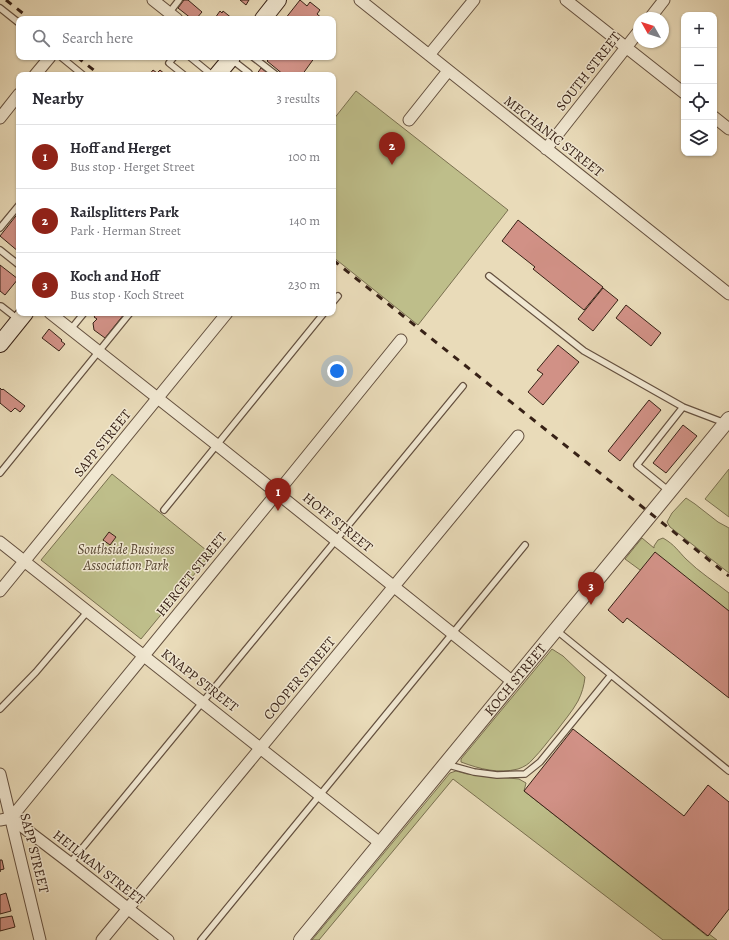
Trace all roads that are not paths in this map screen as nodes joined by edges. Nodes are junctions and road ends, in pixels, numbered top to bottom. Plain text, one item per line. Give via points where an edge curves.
1 (153, 0) edge
2 (179, 0) edge
3 (278, 0) edge
4 (360, 0) edge
5 (474, 0) edge
6 (566, 0) edge
7 (664, 0) edge
8 (0, 8) edge
9 (655, 12) edge
10 (173, 16) edge
11 (265, 16) edge
12 (16, 21) edge
13 (633, 38) edge
14 (626, 47) junction
15 (429, 55) junction
16 (48, 60) edge
17 (65, 60) edge
18 (172, 60) edge
19 (194, 60) edge
20 (228, 60) edge
21 (232, 60) edge
22 (257, 60) edge
23 (448, 71) junction
24 (38, 72) edge
25 (79, 72) edge
26 (180, 72) edge
27 (208, 72) edge
28 (219, 72) edge
29 (246, 72) edge
30 (272, 72) edge
31 (681, 91) edge
32 (16, 98) edge
33 (0, 118) edge
34 (717, 119) edge
35 (409, 120) dead end
36 (729, 129) edge
37 (546, 149) junction
38 (16, 209) edge
39 (0, 228) edge
40 (0, 250) edge
41 (16, 263) edge
42 (489, 276) dead end
43 (729, 294) edge
44 (338, 296) dead end
45 (336, 298) edge
46 (0, 306) edge
47 (16, 314) edge
48 (54, 316) edge
49 (82, 316) edge
50 (128, 316) edge
51 (225, 316) edge
52 (322, 316) edge
53 (22, 317) edge
54 (71, 329) junction
55 (401, 340) dead end
56 (0, 344) edge
57 (99, 351) junction
58 (463, 386) dead end
59 (158, 398) junction
60 (683, 407) junction
61 (727, 421) edge
62 (518, 436) dead end
63 (217, 445) junction
64 (0, 473) edge
65 (670, 491) junction
66 (278, 493) junction
67 (164, 510) dead end
68 (337, 540) junction
69 (0, 542) edge
70 (525, 545) dead end
71 (25, 561) junction
72 (394, 587) junction
73 (0, 591) edge
74 (88, 611) junction
75 (556, 630) junction
76 (452, 633) junction
77 (144, 656) junction
78 (611, 675) junction
79 (513, 682) junction
80 (203, 702) junction
81 (0, 709) edge
82 (261, 748) junction
83 (445, 764) junction
84 (729, 771) edge
85 (0, 774) edge
86 (320, 795) junction
87 (5, 819) edge
88 (380, 843) junction
89 (70, 863) junction
90 (128, 909) junction
91 (40, 940) edge
92 (102, 940) edge
93 (168, 940) edge
94 (201, 940) edge
95 (301, 940) edge

1 - 10 street
2 - 10 lane
3 - 11 main road
4 - 15 street, MECHANIC STREET
5 - 15 street
6 - 14 street
7 - 9 street
8 - 12 lane
13 - 14 street, SOUTH STREET
14 - 31 street
14 - 37 street, SOUTH STREET
15 - 23 street, MECHANIC STREET
16 - 24 street
17 - 25 lane
18 - 26 lane via 169,63
19 - 27 lane
20 - 28 main road
21 - 29 lane
22 - 30 lane
23 - 35 street
23 - 37 street, MECHANIC STREET
32 - 33 street
34 - 36 street
37 - 43 street, MECHANIC STREET
38 - 39 lane
40 - 41 lane
42 - 60 lane via 584,351
44 - 45 lane
46 - 47 lane
48 - 54 street, HOFF STREET
49 - 54 lane
50 - 57 lane
51 - 59 street, SAPP STREET
52 - 63 lane
53 - 56 main road
54 - 57 street, HOFF STREET
55 - 66 street, HERGET STREET
57 - 59 street, HOFF STREET
57 - 64 lane
58 - 68 lane
59 - 63 street, HOFF STREET
59 - 71 street, SAPP STREET
60 - 61 lane
60 - 65 lane via 636,465
61 - 65 street, KOCH STREET
62 - 72 street, COOPER STREET
63 - 66 street, HOFF STREET
63 - 67 lane
65 - 75 street, KOCH STREET
66 - 68 street, HOFF STREET
66 - 77 street, HERGET STREET
68 - 72 street, HOFF STREET
68 - 80 lane
69 - 71 street, KNAPP STREET
70 - 76 lane
71 - 73 street, SAPP STREET
71 - 74 street, KNAPP STREET
72 - 76 street, HOFF STREET
72 - 82 street, COOPER STREET
74 - 77 street, KNAPP STREET
74 - 81 lane via 36,672
75 - 78 lane
75 - 79 street, KOCH STREET
76 - 79 street, HOFF STREET
76 - 86 lane
77 - 80 street, KNAPP STREET
77 - 87 street, HERGET STREET
78 - 83 lane via 540,762 525,774 497,775
78 - 84 lane
79 - 83 street, KOCH STREET
80 - 82 street, KNAPP STREET
80 - 89 lane
82 - 86 street, KNAPP STREET
82 - 90 street, COOPER STREET
83 - 88 street, KOCH STREET
85 - 87 street, SAPP STREET
86 - 88 street, KNAPP STREET
86 - 94 lane
87 - 89 street, HEILMAN STREET
87 - 91 street, SAPP STREET
88 - 95 street, KOCH STREET
89 - 90 street, HEILMAN STREET
90 - 92 street, COOPER STREET
90 - 93 street, HEILMAN STREET

